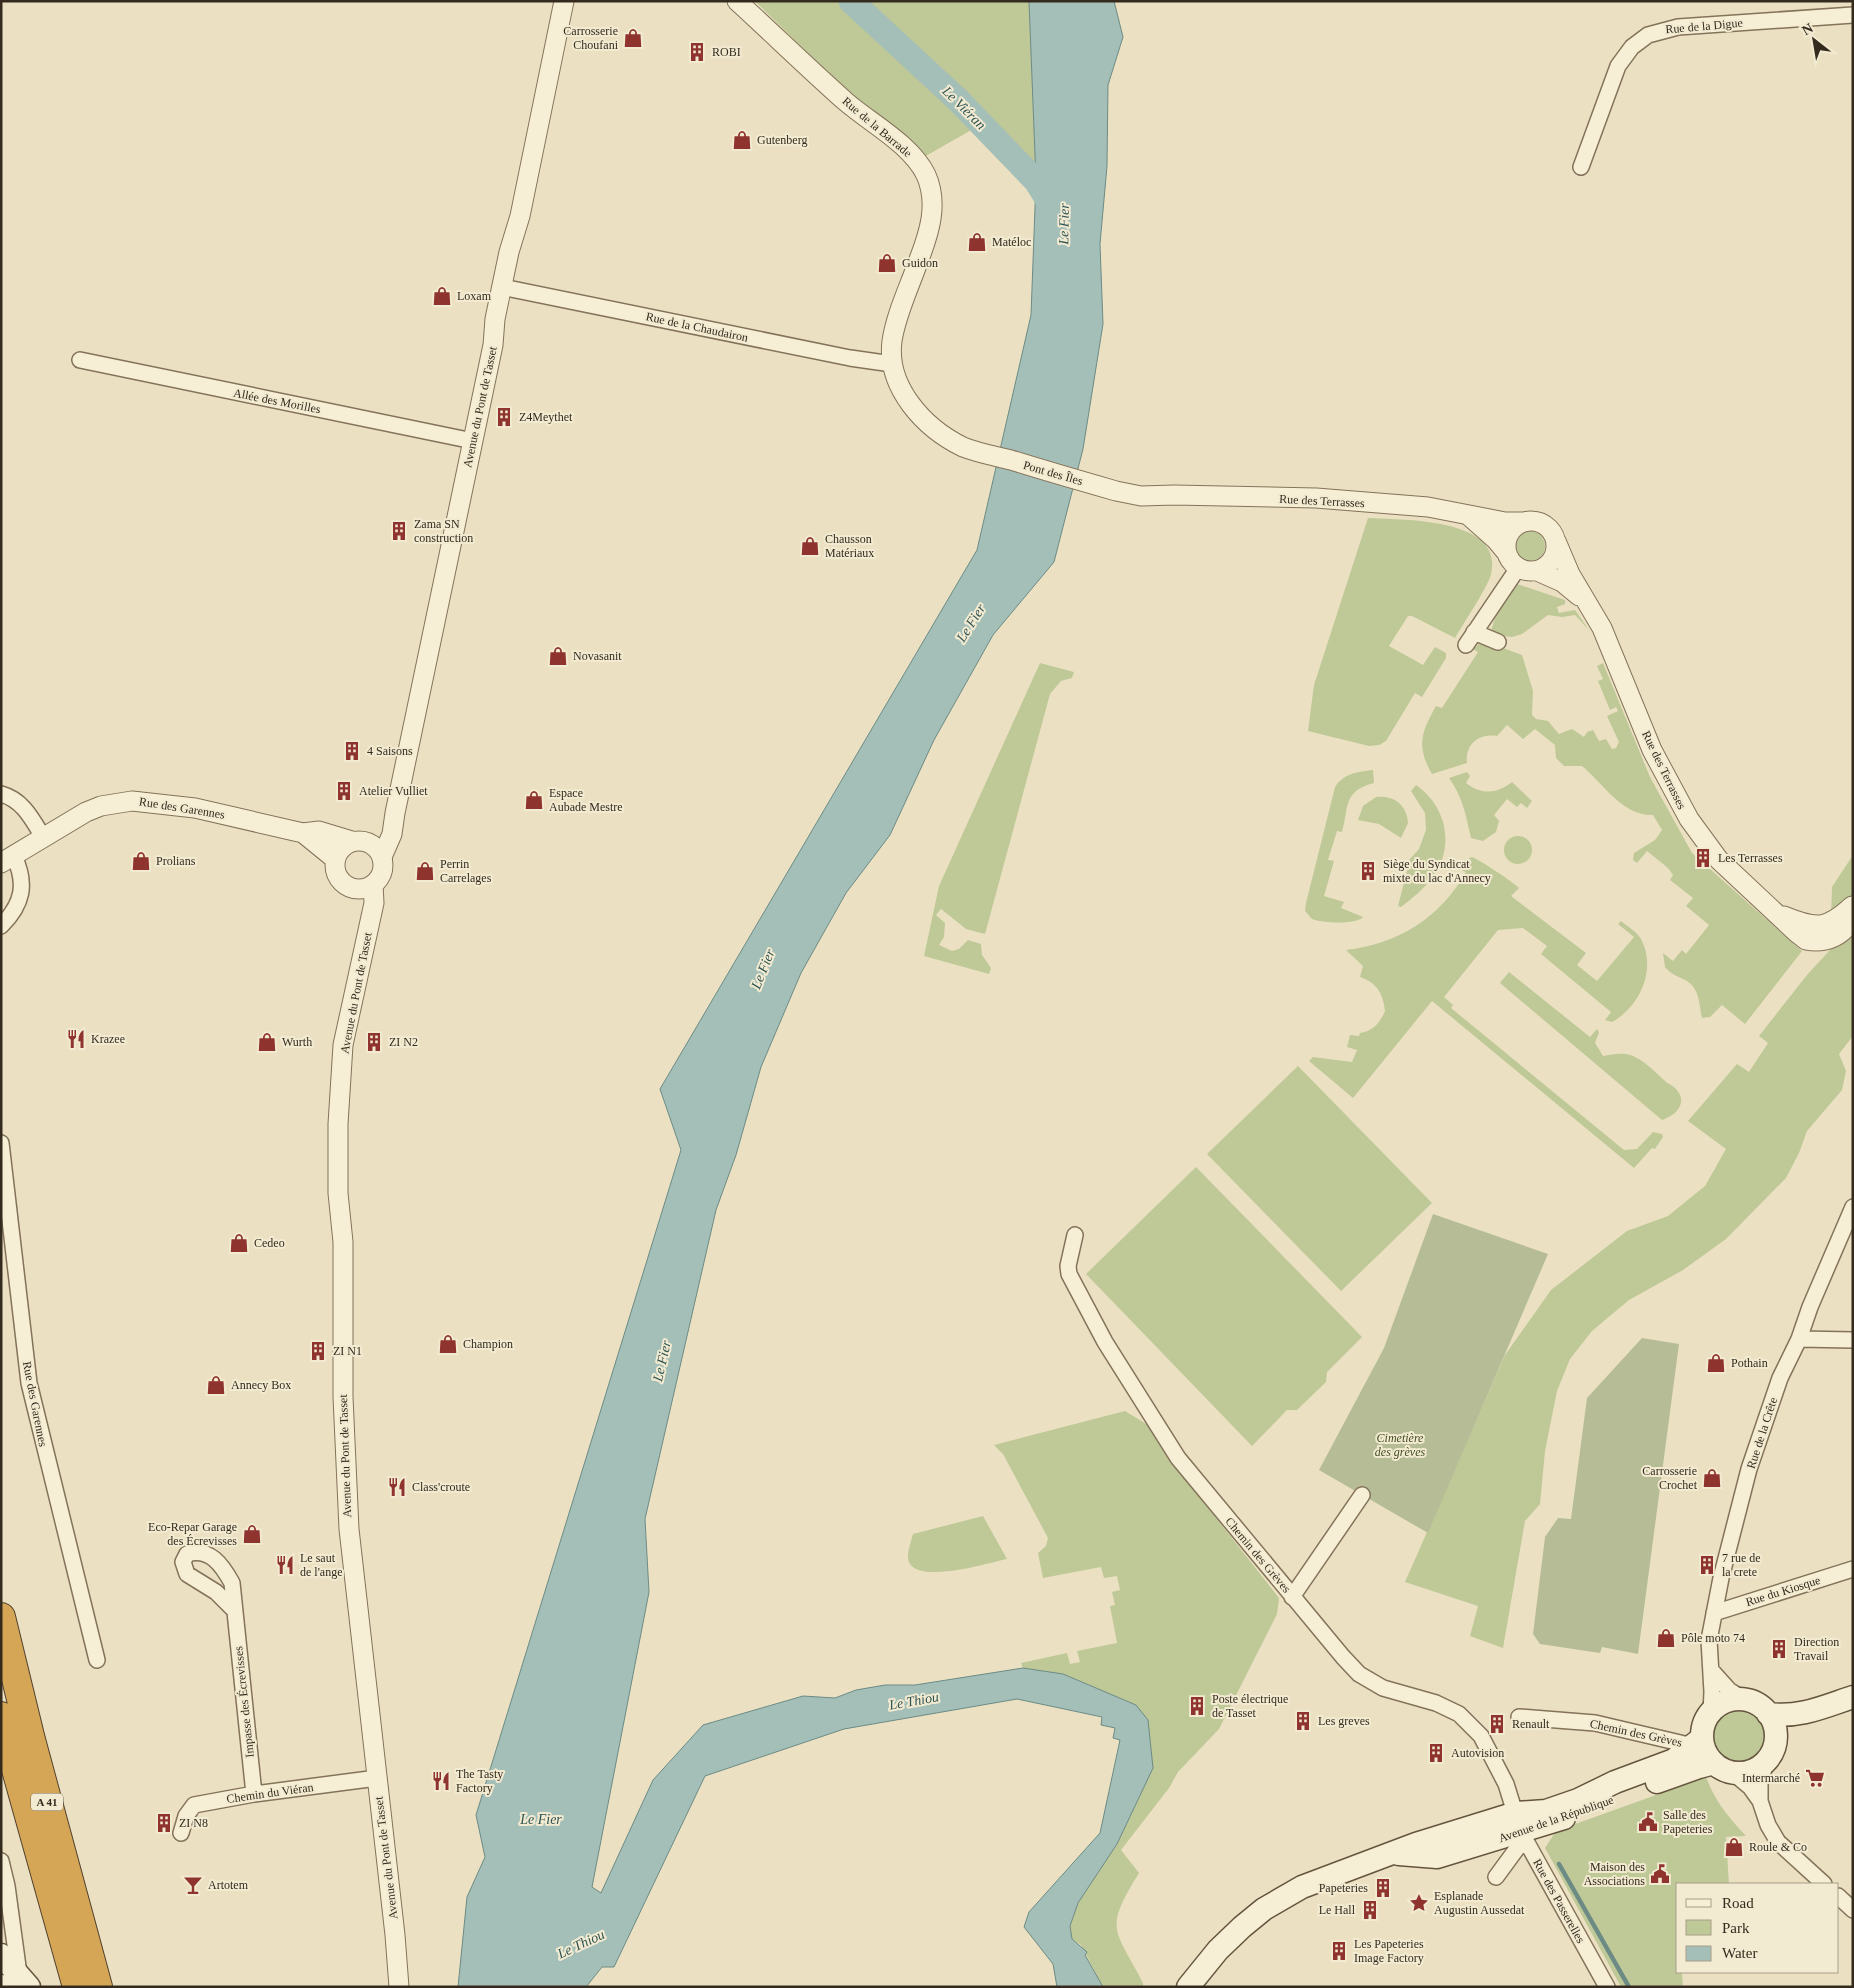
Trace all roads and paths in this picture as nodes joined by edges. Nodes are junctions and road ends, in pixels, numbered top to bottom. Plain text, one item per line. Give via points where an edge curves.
1 (564, 1) edge
2 (737, 1) edge
3 (1853, 15) edge
4 (1581, 167) dead end
5 (502, 287) junction
6 (80, 360) dead end
7 (892, 364) junction
8 (473, 442) junction
9 (991, 449) joint
10 (1117, 485) joint
11 (1468, 516) junction
12 (1524, 522) junction
13 (1556, 541) junction
14 (1506, 552) junction
15 (1518, 568) junction
16 (1537, 571) junction
17 (1586, 601) junction
18 (1474, 632) junction
19 (1498, 642) dead end
20 (1466, 644) dead end
21 (1, 794) edge
22 (394, 813) junction
23 (303, 833) junction
24 (43, 837) junction
25 (358, 841) junction
26 (382, 857) junction
27 (335, 859) junction
28 (7, 860) edge
29 (373, 884) junction
30 (352, 888) junction
31 (1853, 905) edge
32 (1778, 913) junction
33 (1853, 916) edge
34 (369, 925) junction
35 (1, 926) edge
36 (1, 1143) edge
37 (1853, 1206) edge
38 (1075, 1236) dead end
39 (1799, 1339) junction
40 (1853, 1340) edge
41 (1362, 1495) dead end
42 (1853, 1569) edge
43 (1292, 1597) junction
44 (234, 1610) dead end
45 (1714, 1613) junction
46 (1, 1617) edge
47 (97, 1660) dead end
48 (1710, 1670) junction
49 (1853, 1697) edge
50 (1743, 1699) junction
51 (1853, 1706) edge
52 (1711, 1712) junction
53 (1768, 1714) junction
54 (1, 1716) edge
55 (1519, 1717) dead end
56 (1698, 1742) junction
57 (1770, 1752) junction
58 (1723, 1768) junction
59 (377, 1778) junction
60 (254, 1794) junction
61 (1760, 1801) junction
62 (1518, 1822) junction
63 (181, 1833) dead end
64 (2, 1865) edge
65 (1496, 1877) dead end
66 (1823, 1883) edge
67 (1839, 1897) edge
68 (8, 1901) junction
69 (1853, 1910) edge
70 (1, 1920) edge
71 (1, 1955) edge
72 (13, 1984) edge
73 (77, 1987) edge
74 (98, 1987) edge
75 (398, 1987) edge
76 (1188, 1987) edge
77 (1606, 1987) edge

1 - 5 street, Avenue du Pont de Tasset via 520,216
2 - 7 street, Rue de la Barrade via 846,102 884,130 917,161 926,175 931,193 931,231 897,317
3 - 4 street, Rue de la Digue via 1678,27 1648,35 1632,47 1618,66
5 - 7 street, Rue de la Chaudairon
5 - 8 street, Avenue du Pont de Tasset
6 - 8 street, Allée des Morilles
7 - 9 street, Rue de la Barrade via 898,385 909,405 929,423
8 - 22 street, Avenue du Pont de Tasset
9 - 10 street, Pont des Îles
10 - 11 street, Rue des Terrasses via 1174,494 1316,498 1428,507
11 - 12 street, Rue des Terrasses
11 - 14 street, Rue des Terrasses
12 - 13 street via 1545,525
12 - 14 street via 1509,534
13 - 16 street via 1552,560
13 - 17 street, Rue des Terrasses
14 - 15 street
15 - 16 street
15 - 18 street
16 - 17 street, Rue des Terrasses via 1562,582
17 - 32 street, Rue des Terrasses via 1602,628 1656,758 1689,820 1719,860
18 - 19 street
18 - 20 street
21 - 24 street via 14,798 23,807
22 - 25 street via 382,828
22 - 26 street, Avenue du Pont de Tasset via 392,834
23 - 24 street, Rue des Garennes via 196,808 132,801 86,812
23 - 25 street, Rue des Garennes via 318,831
23 - 27 street, Rue des Garennes
24 - 28 street, Rue des Garennes
25 - 26 street via 375,846
25 - 27 street via 341,848
26 - 29 street via 383,869
27 - 30 street via 338,878
28 - 35 street, Rue des Garennes via 20,874 20,902
29 - 30 street via 363,889
29 - 34 street, Avenue du Pont de Tasset via 374,903
30 - 34 street, Avenue du Pont de Tasset
31 - 32 street, Rue des Terrasses via 1834,922 1820,926 1806,925
32 - 33 street, Rue des Terrasses via 1806,940 1818,942 1840,934
34 - 59 street, Avenue du Pont de Tasset via 344,1045 338,1193 344,1286 341,1332 348,1528
36 - 47 street, Rue des Garennes via 29,1383
37 - 39 street, Rue de la Crête
38 - 43 street, Chemin des Grèves via 1069,1274 1105,1342 1178,1458
39 - 40 street
39 - 45 street, Rue de la Crête via 1780,1378 1758,1440
41 - 43 street
42 - 45 street, Rue du Kiosque
43 - 62 street, Chemin des Grèves via 1359,1674 1390,1690 1444,1706 1467,1721 1489,1748 1506,1784
44 - 60 street, Impasse des Écrevisses
45 - 48 street, Rue de la Crête via 1709,1647
46 - 74 highway, A 41
48 - 50 street
48 - 52 street, Rue de la Crête
49 - 53 main road via 1800,1715
50 - 52 main road via 1725,1702
50 - 53 main road via 1760,1706
51 - 57 main road via 1800,1724
52 - 56 main road
53 - 57 main road via 1775,1728
54 - 73 highway, A 41
55 - 56 street, Chemin des Grèves via 1595,1723
56 - 58 main road
56 - 62 main road, Avenue de la République via 1674,1760
57 - 58 main road via 1754,1769
57 - 61 street via 1760,1784
58 - 61 street via 1750,1787
58 - 62 main road, Avenue de la République via 1694,1768
59 - 60 street, Chemin du Viéran
59 - 75 street, Avenue du Pont de Tasset
60 - 63 street, Chemin du Viéran via 194,1805 186,1816
61 - 66 street via 1778,1842
62 - 65 street via 1518,1847
62 - 76 main road, Avenue de la République via 1437,1857 1393,1854 1322,1878 1280,1899 1236,1932
62 - 77 street, Rue des Passerelles
64 - 68 street
67 - 69 street
68 - 70 street
68 - 72 street
71 - 72 main road

